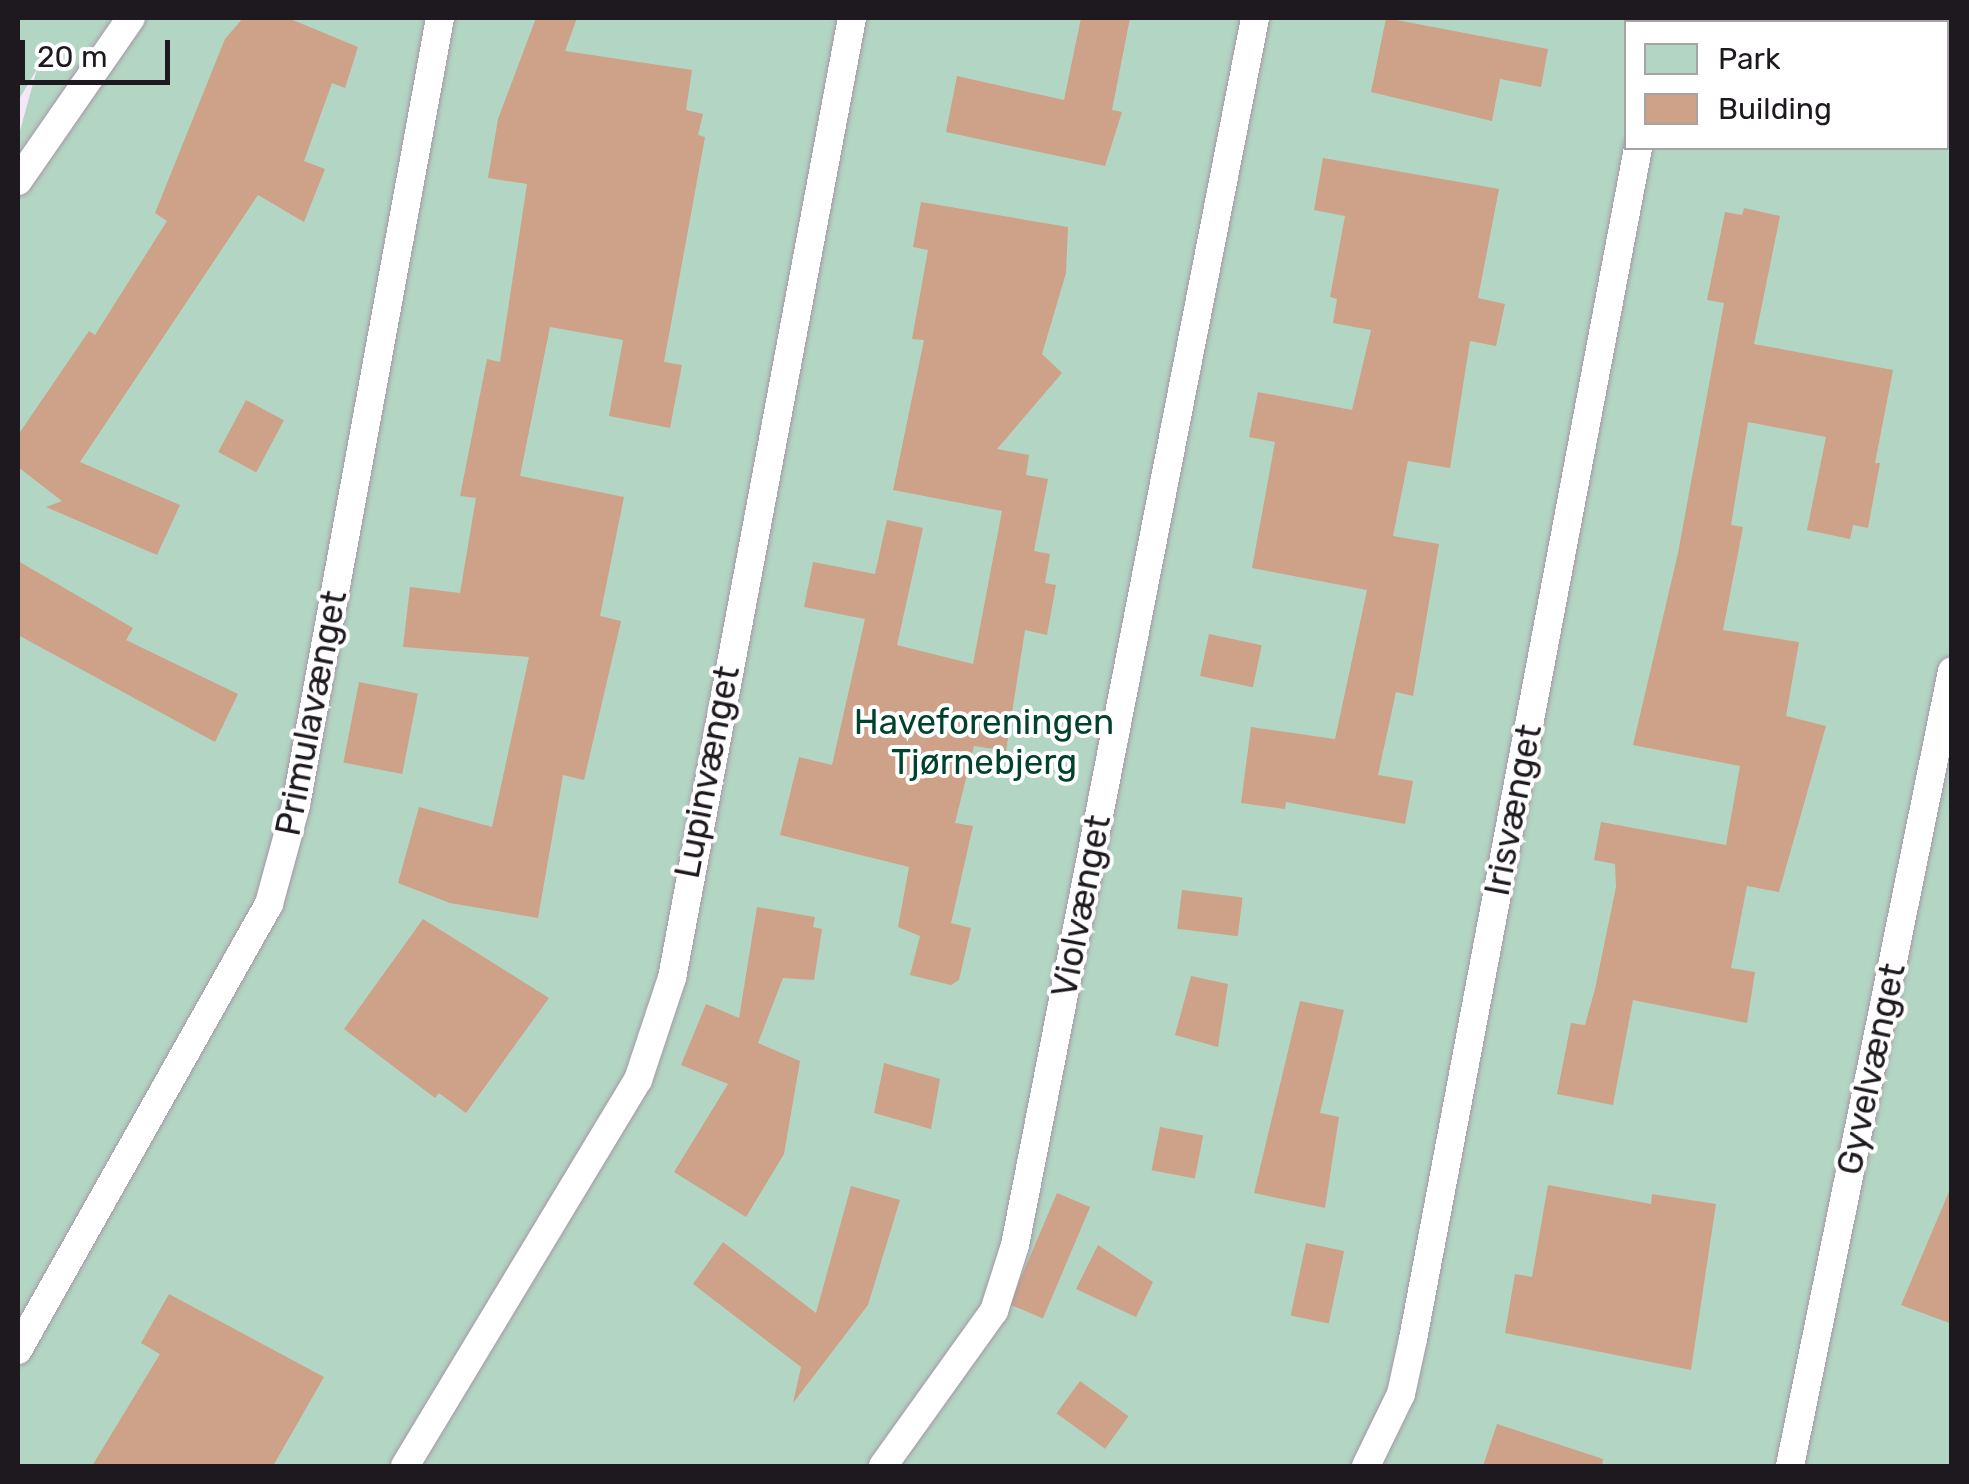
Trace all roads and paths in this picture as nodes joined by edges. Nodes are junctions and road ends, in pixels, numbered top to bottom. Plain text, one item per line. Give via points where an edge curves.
1 (131, 18) edge
2 (440, 18) edge
3 (852, 18) edge
4 (1255, 18) edge
5 (1638, 150) edge
6 (18, 181) edge
7 (1952, 671) edge
8 (18, 1350) edge
9 (405, 1466) edge
10 (883, 1466) edge
11 (1366, 1466) edge
12 (1790, 1466) edge

1 - 6 lane
2 - 8 lane, Primulavænget via 296,805 269,904
3 - 9 lane, Lupinvænget via 672,978 638,1080
4 - 10 lane, Violvænget via 1015,1245 994,1311
5 - 11 lane, Irisvænget via 1413,1339 1401,1394
7 - 12 lane, Gyvelvænget

